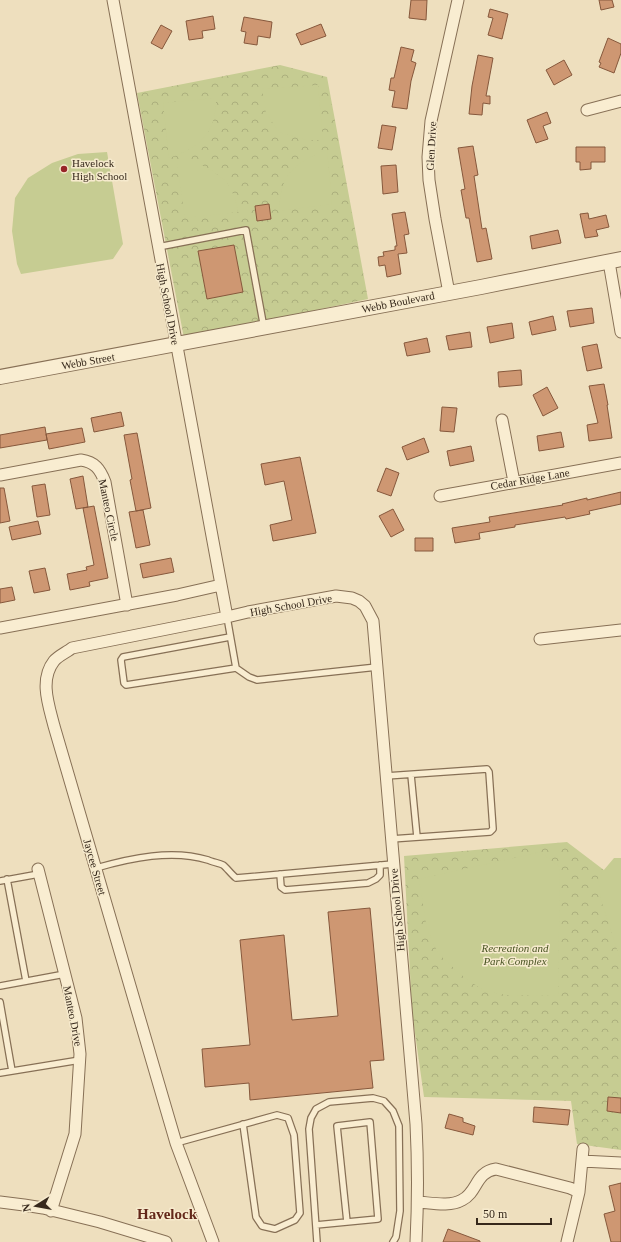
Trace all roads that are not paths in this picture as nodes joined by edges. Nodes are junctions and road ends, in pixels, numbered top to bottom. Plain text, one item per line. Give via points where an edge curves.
1 (115, 0) edge
2 (458, 0) edge
3 (621, 101) edge
4 (587, 110) dead end
5 (158, 247) junction
6 (615, 260) edge
7 (448, 293) junction
8 (264, 328) junction
9 (621, 332) edge
10 (176, 345) junction
11 (0, 377) edge
12 (502, 420) dead end
13 (621, 462) edge
14 (0, 475) edge
15 (514, 482) junction
16 (440, 496) dead end
17 (221, 585) junction
18 (127, 605) junction
19 (227, 617) junction
20 (0, 628) edge
21 (621, 630) edge
22 (230, 637) junction
23 (540, 639) dead end
24 (377, 667) junction
25 (236, 668) junction
26 (411, 774) junction
27 (386, 776) junction
28 (417, 837) junction
29 (391, 839) junction
30 (393, 864) junction
31 (380, 865) junction
32 (96, 868) junction
33 (38, 872) joint
34 (280, 874) junction
35 (7, 879) junction
36 (0, 881) edge
37 (65, 974) junction
38 (26, 981) junction
39 (0, 986) edge
40 (0, 1002) edge
41 (80, 1060) junction
42 (12, 1071) junction
43 (0, 1073) edge
44 (243, 1124) junction
45 (176, 1143) junction
46 (583, 1149) dead end
47 (582, 1161) junction
48 (621, 1163) edge
49 (579, 1192) junction
50 (0, 1202) edge
51 (418, 1202) junction
52 (52, 1210) junction
53 (347, 1222) junction
54 (316, 1225) junction
55 (166, 1242) edge
56 (213, 1242) edge
57 (319, 1242) edge
58 (393, 1242) edge
59 (416, 1242) edge
60 (567, 1242) edge

1 - 5 street, High School Drive
2 - 7 street, Glen Drive via 431,121 428,157 429,180
3 - 4 street
5 - 8 lane via 246,230
5 - 10 street, High School Drive
6 - 7 street, Webb Boulevard
6 - 9 street
7 - 8 street, Webb Boulevard
8 - 10 street, Webb Boulevard
10 - 11 street, Webb Street
10 - 17 street, High School Drive
12 - 15 street
13 - 15 street, Cedar Ridge Lane
14 - 18 street, Manteo Circle via 81,460 94,464 99,469 105,482
15 - 16 street, Cedar Ridge Lane
17 - 18 street
17 - 19 street, High School Drive
18 - 20 street
19 - 22 lane
19 - 24 street, High School Drive via 336,596 352,598 365,606 372,622
19 - 32 street, Jaycee Street via 72,648 54,661 48,675 46,690 54,726
21 - 23 street
22 - 25 lane
22 - 25 lane via 123,656 120,660 124,683 126,685
24 - 25 lane via 257,680
24 - 27 street, High School Drive
26 - 27 lane
26 - 28 lane
26 - 28 lane via 487,769 489,772 493,828 490,832
27 - 29 street, High School Drive
28 - 29 lane
29 - 30 street, High School Drive
30 - 31 lane
30 - 51 street, High School Drive via 416,1124
31 - 34 lane
31 - 34 lane via 380,875 368,883 285,890 281,886
32 - 34 lane via 164,855 180,855 222,865 236,878
32 - 45 street, Jaycee Street
33 - 35 lane
33 - 37 street, Manteo Drive
35 - 36 lane
35 - 38 lane
37 - 38 lane
37 - 41 street, Manteo Drive via 76,1018
38 - 39 lane
40 - 42 lane
41 - 42 lane
41 - 52 street, Manteo Drive via 75,1134
42 - 43 lane
44 - 44 lane via 277,1115 288,1118 294,1134 300,1213 295,1220 275,1229 262,1226 256,1217
44 - 45 lane
45 - 56 street, Jaycee Street
46 - 47 street
47 - 48 street
47 - 49 street
49 - 51 street via 496,1169 485,1172 472,1192 463,1200 449,1203
49 - 60 street
50 - 52 street
51 - 59 street, High School Drive
52 - 55 street
53 - 53 lane via 378,1219 370,1122 337,1126
53 - 54 lane
54 - 57 lane
54 - 58 lane via 309,1129 311,1118 316,1109 328,1102 373,1098 384,1101 393,1111 399,1126 400,1211

